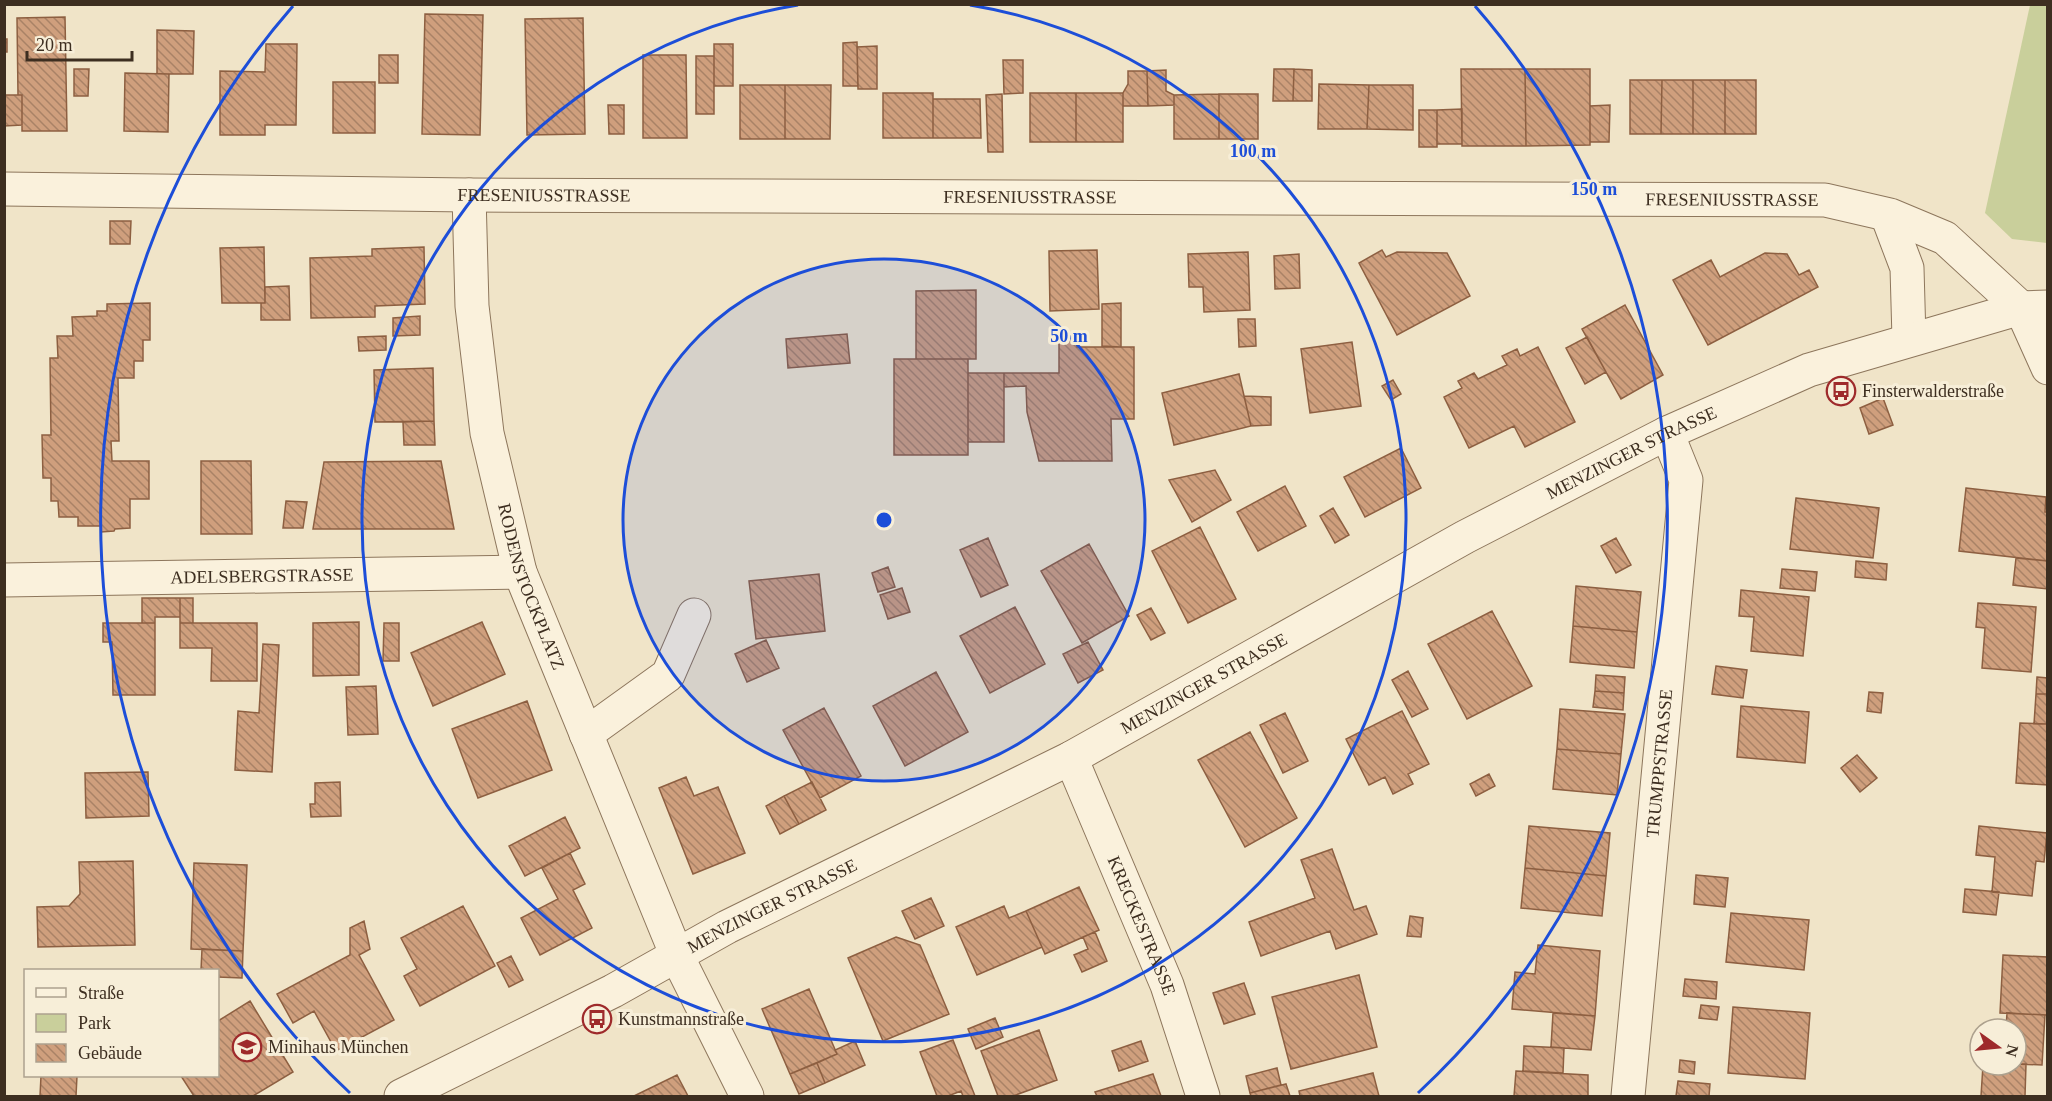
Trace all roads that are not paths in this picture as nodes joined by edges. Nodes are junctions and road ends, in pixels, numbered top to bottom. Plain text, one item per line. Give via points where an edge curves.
1 (4, 189) edge
2 (469, 195) junction
3 (1887, 215) junction
4 (2034, 307) edge
5 (1909, 339) junction
6 (2048, 368) edge
7 (1667, 433) junction
8 (520, 572) junction
9 (4, 580) edge
10 (694, 615) dead end
11 (586, 734) junction
12 (1071, 758) junction
13 (677, 956) junction
14 (401, 1096) edge
15 (747, 1096) edge
16 (1203, 1096) edge
17 (1628, 1096) edge

1 - 2 street, FRESENIUSSTRASSE
2 - 3 street, FRESENIUSSTRASSE via 1825,200
2 - 8 street, RODENSTOCKPLATZ via 472,306 487,433
3 - 4 street, FRESENIUSSTRASSE via 1946,237
3 - 5 street via 1907,268
4 - 5 street, MENZINGER STRASSE
4 - 6 street
5 - 7 street, MENZINGER STRASSE via 1809,370
7 - 12 street, MENZINGER STRASSE via 1465,537
7 - 17 street, TRUMPPSTRASSE via 1686,480
8 - 9 street, ADELSBERGSTRASSE
8 - 11 street, RODENSTOCKPLATZ
10 - 11 street via 668,675
11 - 13 street, RODENSTOCKPLATZ
12 - 13 street, MENZINGER STRASSE via 727,927
12 - 16 street, KRECKESTRASSE via 1167,985
13 - 14 street, MENZINGER STRASSE
13 - 15 street

